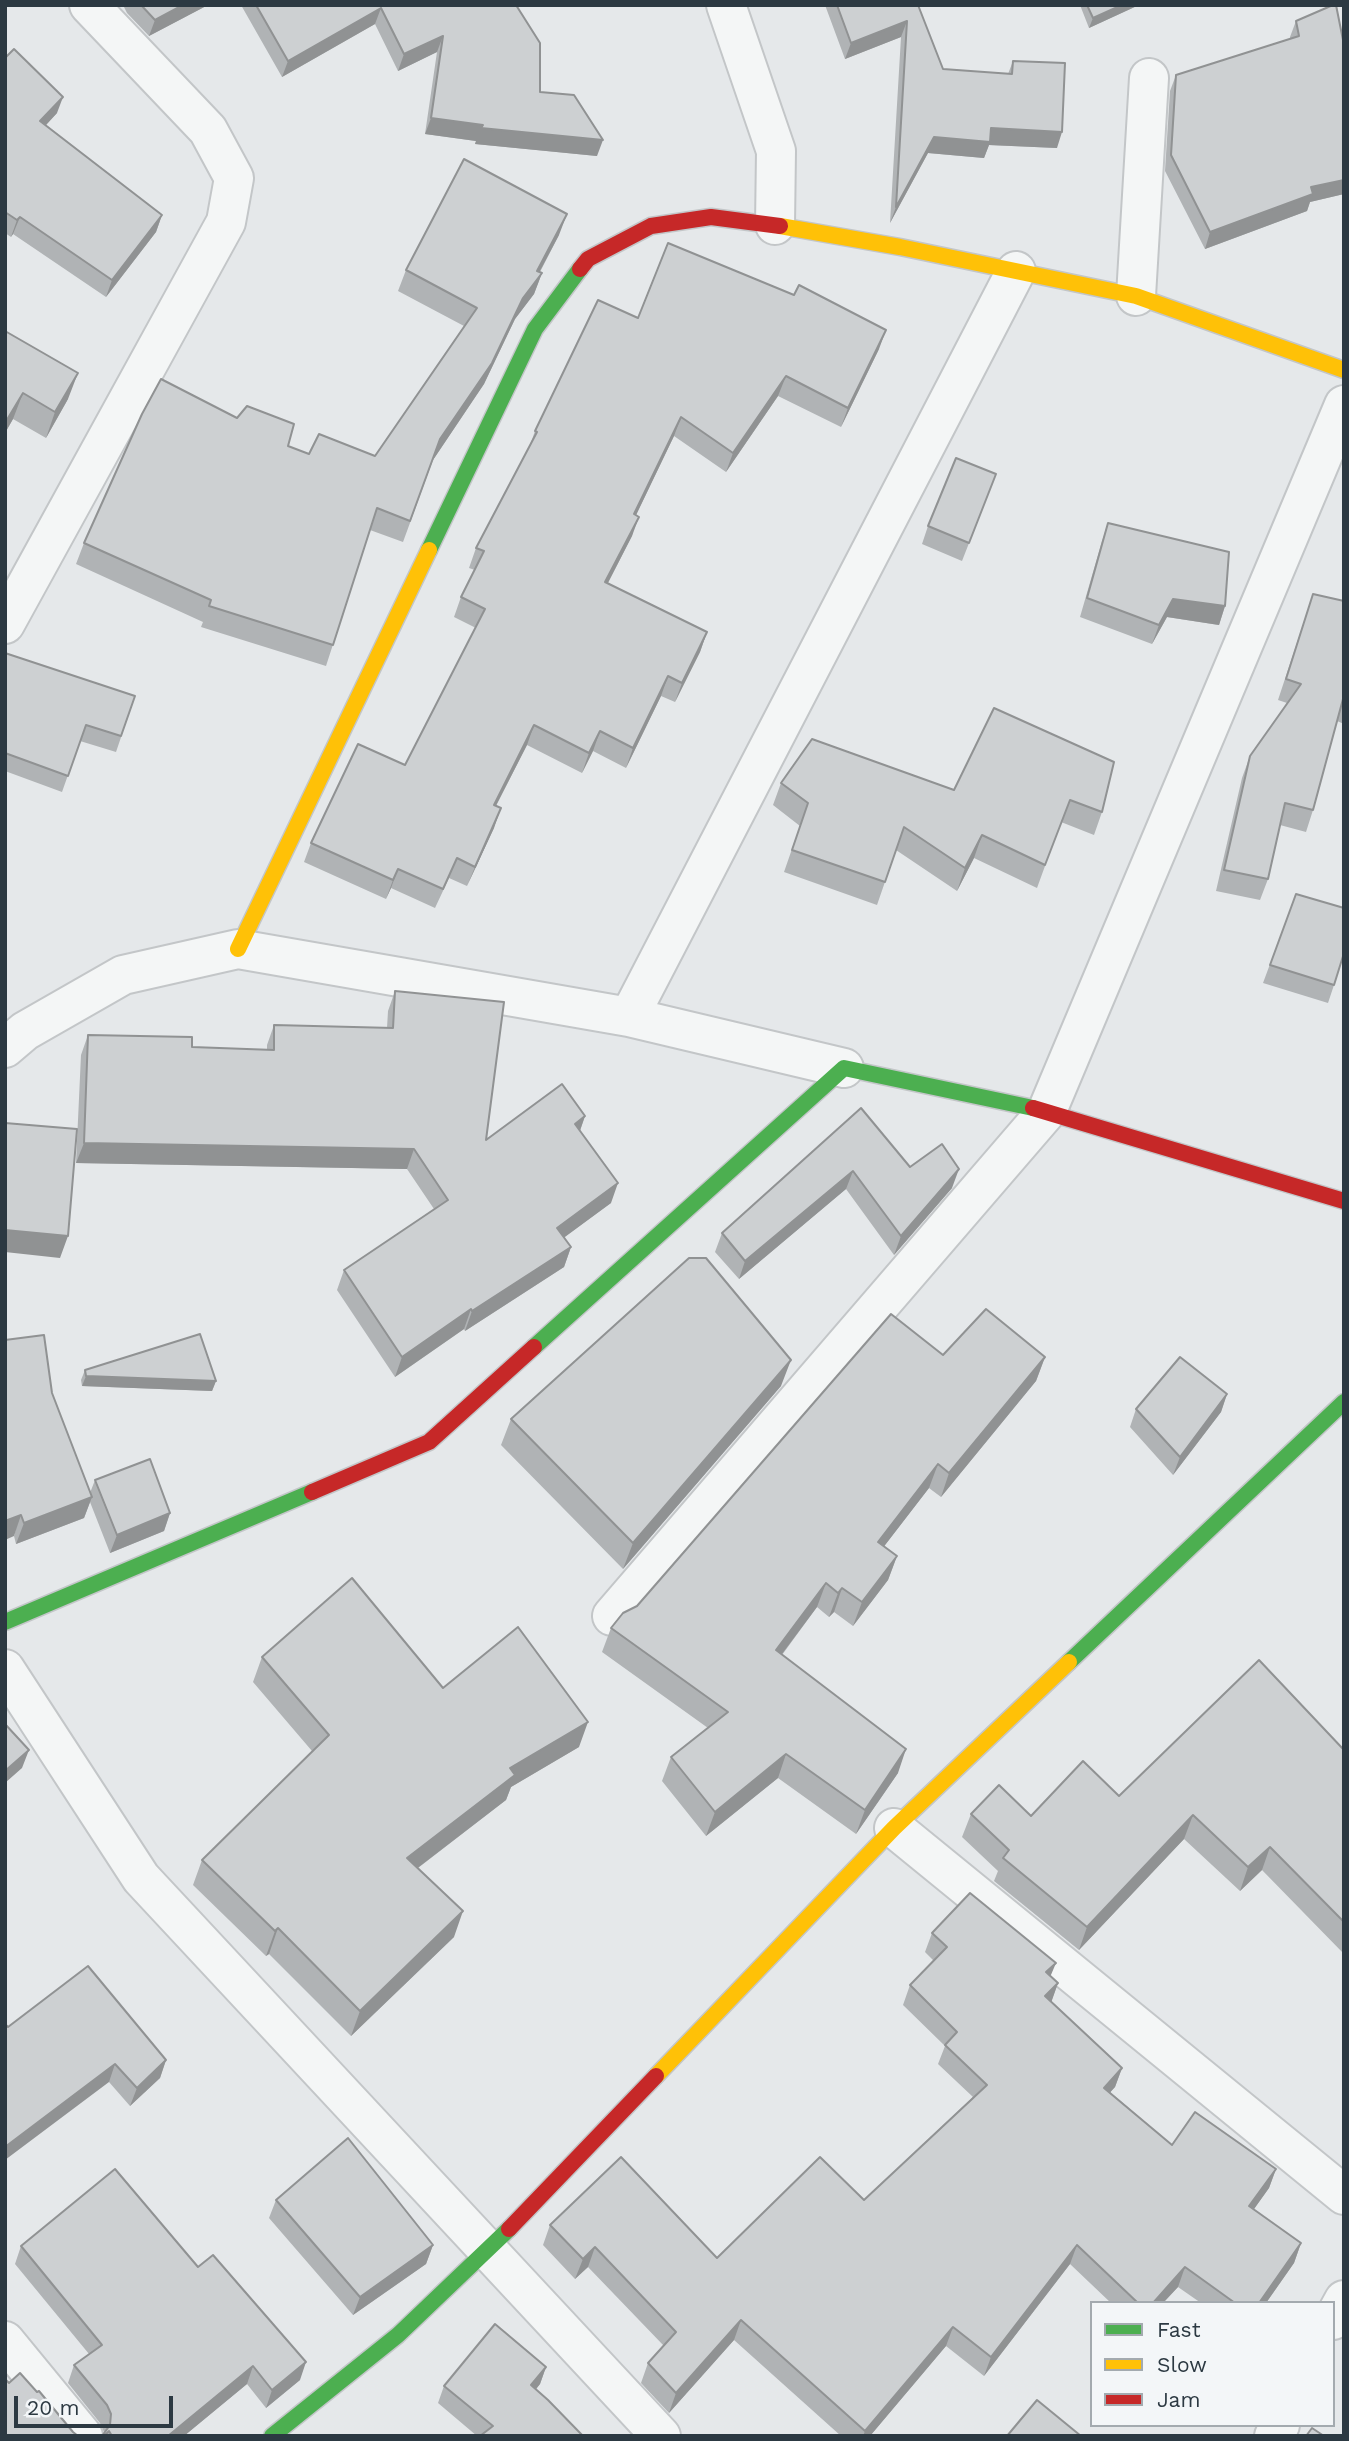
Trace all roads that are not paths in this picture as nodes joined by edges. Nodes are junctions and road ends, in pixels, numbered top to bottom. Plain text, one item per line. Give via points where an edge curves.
1 (726, 5) edge
2 (94, 7) edge
3 (1149, 78) dead end
4 (775, 225) junction
5 (1016, 271) junction
6 (1136, 296) junction
7 (1344, 370) edge
8 (1344, 405) edge
9 (5, 624) edge
10 (238, 949) junction
11 (629, 1017) junction
12 (5, 1048) edge
13 (844, 1068) junction
14 (1047, 1111) junction
15 (1344, 1201) edge
16 (1344, 1402) edge
17 (612, 1616) dead end
18 (5, 1622) edge
19 (5, 1669) edge
20 (894, 1828) junction
21 (1344, 2195) edge
22 (487, 2251) junction
23 (1344, 2300) edge
24 (1335, 2316) edge
25 (11, 2361) edge
26 (83, 2436) edge
27 (272, 2436) edge
28 (661, 2436) edge

1 - 4 street via 776,151
2 - 9 street via 208,130 234,178 226,222
3 - 6 street
4 - 5 street
4 - 10 street via 712,217 651,226 588,259 535,329
5 - 6 street
5 - 11 street
6 - 7 street
8 - 14 street
10 - 11 street
10 - 12 street via 123,975
11 - 13 street
13 - 14 street
13 - 18 street via 429,1442
14 - 15 street
14 - 17 street
16 - 20 street
19 - 22 street via 141,1878
20 - 21 street
20 - 22 street
22 - 27 street via 398,2335
22 - 28 street
23 - 24 street
25 - 26 street

